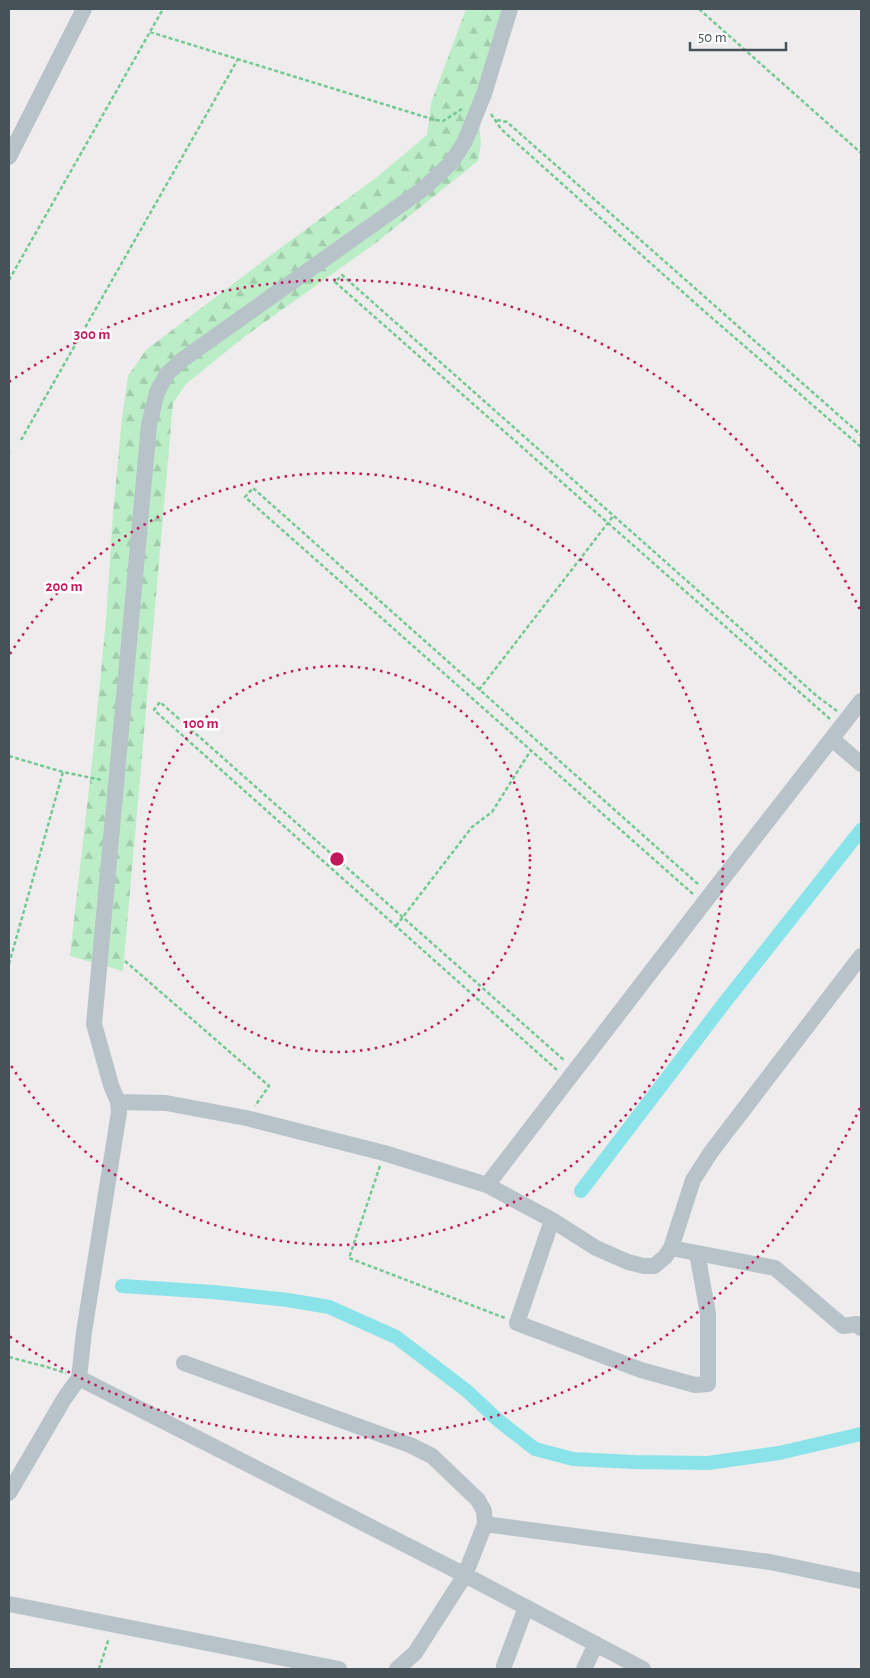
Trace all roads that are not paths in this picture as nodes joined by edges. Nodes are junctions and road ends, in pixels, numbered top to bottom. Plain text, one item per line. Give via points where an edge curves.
1 (84, 9) edge
2 (510, 9) edge
3 (9, 157) edge
4 (861, 701) edge
5 (840, 729) junction
6 (861, 764) edge
7 (861, 956) edge
8 (118, 1102) junction
9 (487, 1185) junction
10 (552, 1220) junction
11 (671, 1248) junction
12 (697, 1253) junction
13 (860, 1323) edge
14 (184, 1363) dead end
15 (79, 1378) junction
16 (9, 1493) edge
17 (485, 1524) junction
18 (465, 1575) junction
19 (861, 1581) edge
20 (9, 1604) edge
21 (526, 1607) junction
22 (596, 1644) junction
23 (504, 1666) dead end
24 (339, 1669) edge
25 (398, 1669) edge
26 (584, 1669) edge
27 (643, 1669) edge

1 - 3 street
2 - 8 street via 484,94 451,163 423,189 182,360 166,374 157,392 149,426 94,1024
4 - 5 street
5 - 6 street
5 - 9 street
7 - 11 street via 710,1152 693,1180
8 - 9 street via 166,1103 246,1118 384,1153
8 - 15 street
9 - 10 street
10 - 11 street via 596,1248 644,1266 654,1266
10 - 12 street via 517,1323 641,1370 695,1385 708,1384 708,1314
11 - 12 street
12 - 13 street via 775,1268 842,1326
14 - 17 street via 410,1445 432,1456 478,1500 484,1511
15 - 16 street
15 - 18 street
17 - 18 street
17 - 19 street via 770,1562
18 - 21 street
18 - 25 street via 415,1653
20 - 24 street
21 - 22 street
21 - 23 street
22 - 26 street
22 - 27 street

